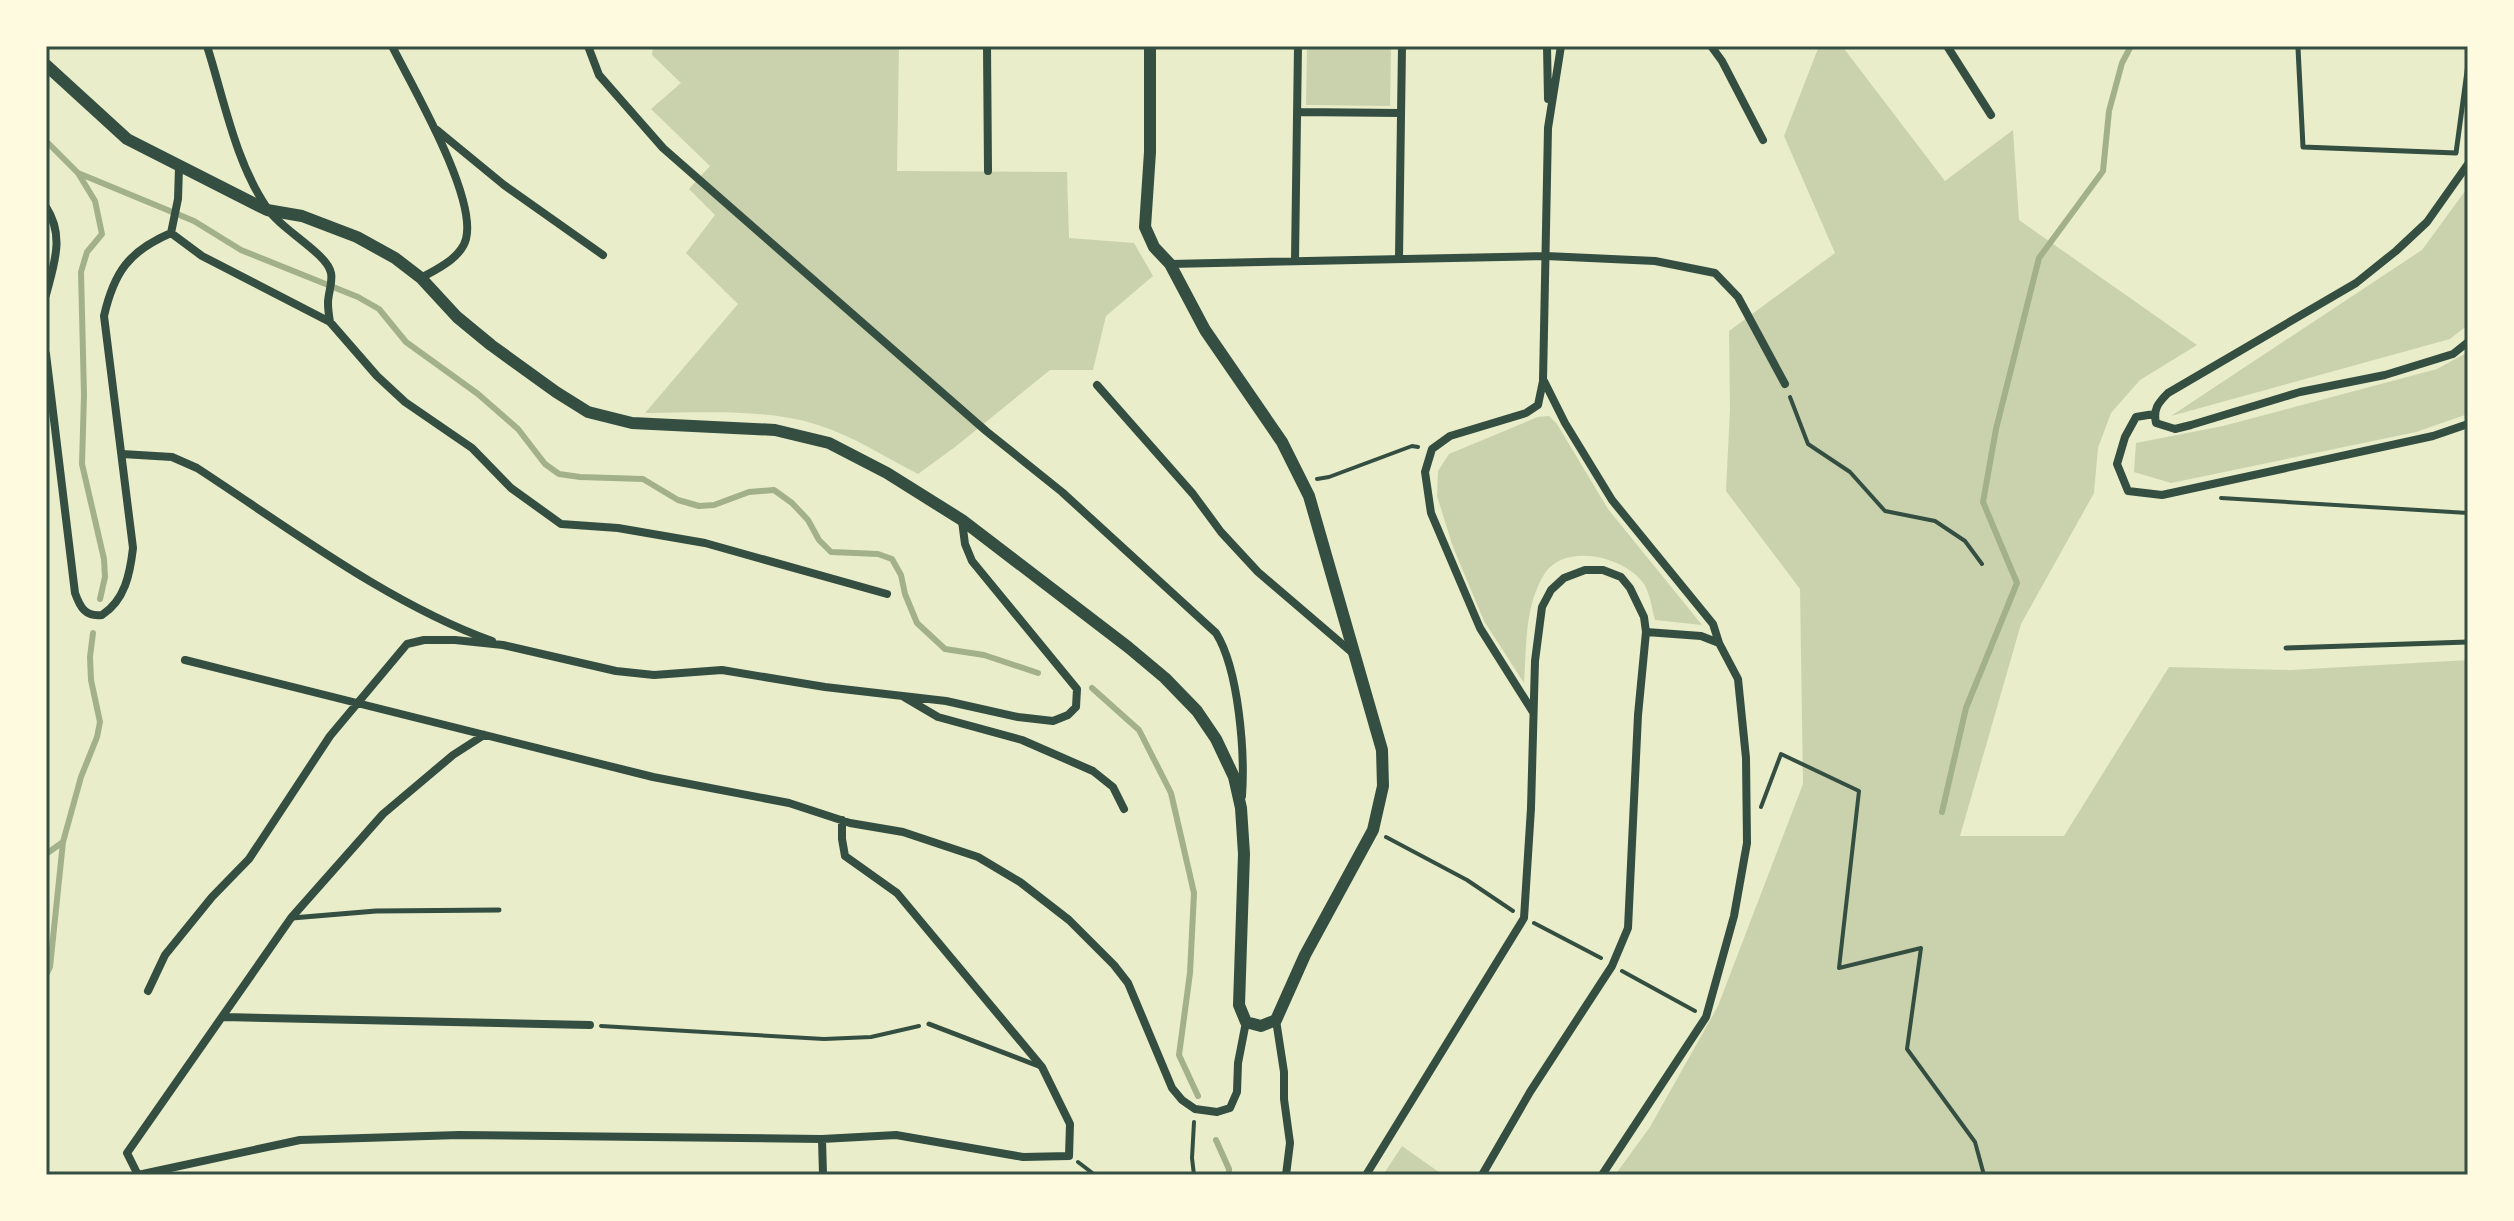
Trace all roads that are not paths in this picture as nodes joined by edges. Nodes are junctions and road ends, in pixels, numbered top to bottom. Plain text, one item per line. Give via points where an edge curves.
1 (207, 46) edge
2 (392, 46) edge
3 (588, 46) edge
4 (987, 46) edge
5 (1150, 46) edge
6 (1298, 46) edge
7 (1402, 46) edge
8 (1547, 46) edge
9 (1561, 46) edge
10 (1711, 46) edge
11 (1947, 46) edge
12 (2298, 48) dead end
13 (2468, 64) edge
14 (46, 65) edge
15 (1297, 112) junction
16 (1401, 113) junction
17 (2465, 113) edge
18 (1991, 115) dead end
19 (433, 127) junction
20 (1548, 128) junction
21 (1763, 140) dead end
22 (2468, 164) edge
23 (179, 167) junction
24 (988, 171) dead end
25 (46, 207) edge
26 (267, 210) junction
27 (171, 233) junction
28 (603, 255) dead end
29 (1546, 256) junction
30 (1399, 258) junction
31 (1295, 260) junction
32 (1170, 264) junction
33 (421, 278) junction
34 (46, 295) edge
35 (330, 322) junction
36 (2468, 342) edge
37 (46, 354) edge
38 (1543, 381) junction
39 (1785, 384) road end
40 (1097, 385) dead end
41 (2154, 414) junction
42 (2468, 424) edge
43 (122, 454) junction
44 (962, 520) junction
45 (887, 594) dead end
46 (1646, 632) junction
47 (2468, 642) edge
48 (1719, 643) junction
49 (503, 645) junction
50 (2286, 648) dead end
51 (1355, 656) junction
52 (185, 660) dead end
53 (900, 695) junction
54 (357, 704) junction
55 (1533, 713) junction
56 (484, 735) junction
57 (1241, 808) junction
58 (1124, 809) dead end
59 (842, 820) junction
60 (499, 910) dead end
61 (291, 918) junction
62 (148, 991) dead end
63 (224, 1017) junction
64 (1276, 1020) junction
65 (1246, 1022) junction
66 (929, 1024) road end
67 (590, 1025) road end
68 (1042, 1067) junction
69 (822, 1139) junction
70 (823, 1175) edge
71 (1286, 1175) edge
72 (1366, 1175) edge
73 (1482, 1175) edge
74 (1602, 1175) edge

1 - 26 street via 243,161
2 - 19 street
3 - 57 street via 599,75 663,148 1062,492 1216,633 1228,660 1238,716 1244,763
4 - 24 street
5 - 32 street via 1145,227
6 - 15 street
7 - 16 street
8 - 20 street
9 - 20 street
10 - 21 street
11 - 18 street
12 - 17 lane via 2303,147 2456,153
13 - 17 lane
14 - 23 street via 127,139
15 - 16 street
15 - 31 street
16 - 30 street
19 - 28 street
19 - 33 street via 464,200 466,239 449,261
20 - 29 street
22 - 41 street via 2427,222 2366,275 2168,393
23 - 26 street
23 - 27 street
25 - 34 street via 57,233
26 - 33 street via 302,216 357,237
26 - 35 street via 325,258 332,280
27 - 35 street via 202,256
27 - 43 street via 129,257 108,297 104,316
29 - 30 street
29 - 38 street
29 - 39 street via 1655,261 1715,273 1738,297
30 - 31 street
31 - 32 street
32 - 51 street via 1205,330 1282,442 1302,481
33 - 44 street via 491,345 588,412 632,423 775,430 829,443
35 - 45 street via 405,402 472,448 511,488 561,524 705,543
36 - 41 street via 2453,354 2385,375 2300,392 2175,429 2156,423
37 - 43 street via 75,593 92,616 108,612 129,579 133,548
38 - 48 street via 1612,500 1713,624
38 - 55 street via 1538,405 1450,436 1432,449 1425,472 1431,513 1480,628
40 - 51 street via 1258,572
41 - 42 street via 2136,417 2125,437 2117,464 2128,491 2162,495
43 - 49 street via 172,457 197,468 420,608
44 - 53 street via 972,561 1077,689 1076,707 1053,721
44 - 57 street via 1165,678 1197,711 1234,777
46 - 48 street via 1701,636
46 - 55 street via 1644,617 1621,577 1585,570 1564,578 1542,607
46 - 73 street via 1628,928 1612,966
47 - 50 lane
48 - 74 street via 1738,679 1746,758 1747,843 1734,916 1706,1017
49 - 53 street via 629,672 722,670
49 - 54 street via 440,640 407,644
51 - 64 street via 1382,750 1383,786 1373,830
52 - 54 street
53 - 58 street via 938,717 1022,740 1093,771 1113,787
54 - 56 street
54 - 62 street via 249,859 165,955
55 - 72 street via 1524,918
56 - 59 street via 653,777 789,803
56 - 61 street via 383,814
57 - 65 street via 1239,1005
59 - 65 street via 903,832 978,857 1069,920 1128,983 1172,1088 1195,1109 1230,1108
59 - 68 street via 845,856 897,893
60 - 61 lane
61 - 63 street
63 - 67 street
63 - 69 street via 127,1153 138,1175 300,1140 459,1135
64 - 65 street via 1261,1026
64 - 71 street via 1290,1143
66 - 68 lane
68 - 69 street via 1070,1124 1069,1156 1023,1157 896,1135
69 - 70 street

